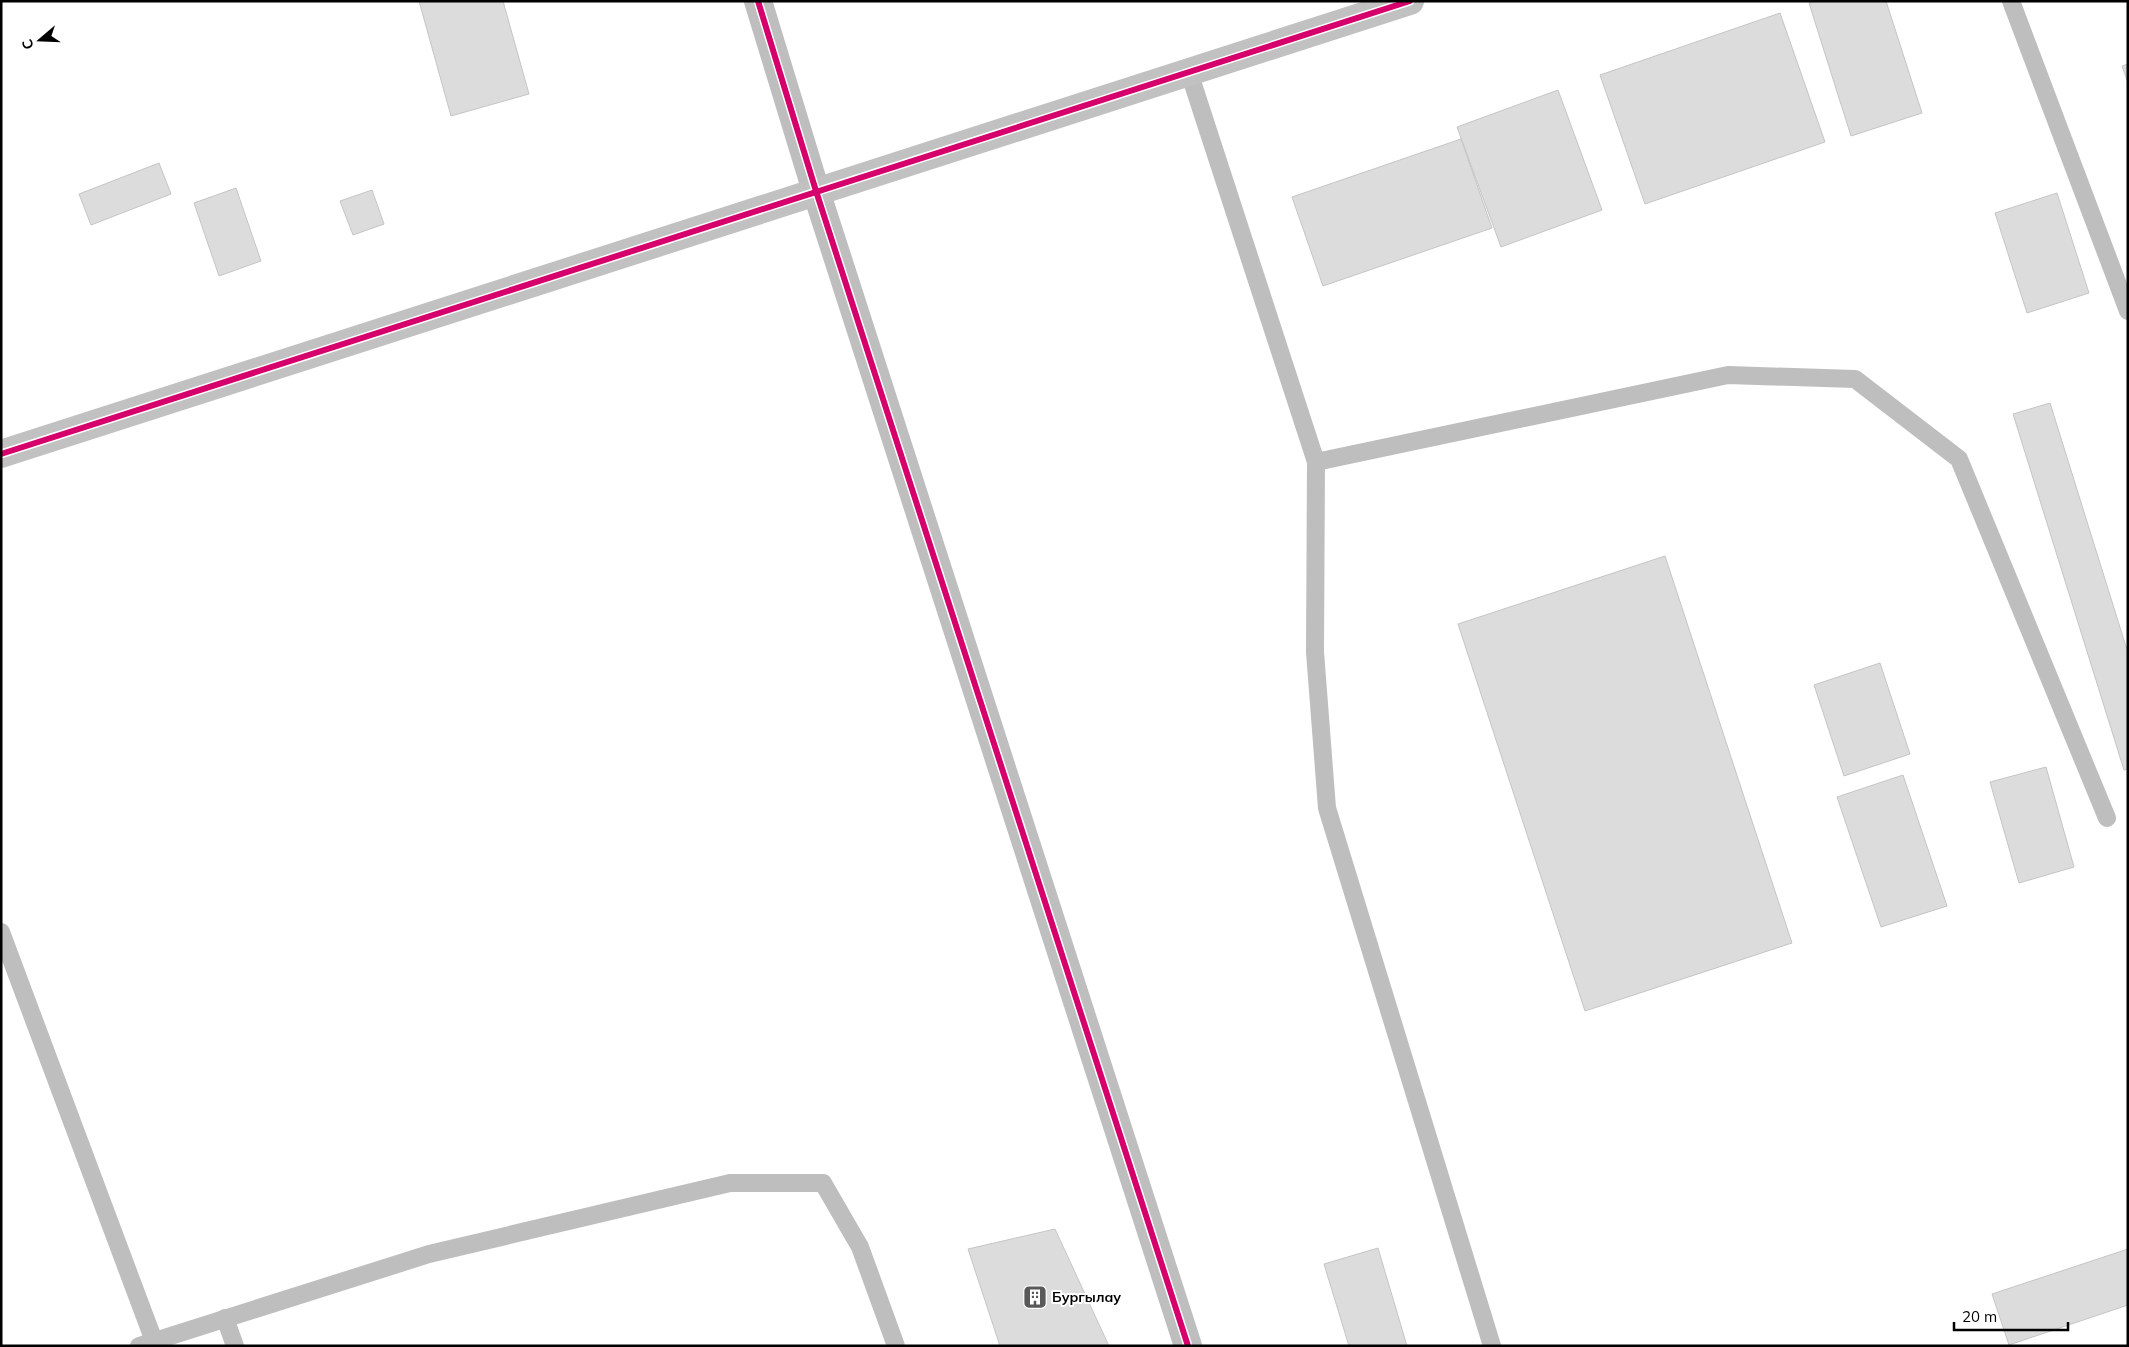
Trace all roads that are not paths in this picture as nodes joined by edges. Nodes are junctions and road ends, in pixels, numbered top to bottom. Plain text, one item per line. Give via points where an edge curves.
1 (758, 1) edge
2 (1410, 1) edge
3 (2011, 1) edge
4 (1189, 72) junction
5 (816, 191) junction
6 (2128, 311) edge
7 (1, 454) edge
8 (1316, 462) junction
9 (2107, 818) dead end
10 (1, 932) edge
11 (224, 1318) junction
12 (146, 1343) edge
13 (235, 1346) edge
14 (896, 1346) edge
15 (1188, 1346) edge
16 (1492, 1346) edge

1 - 5 street
2 - 4 street
3 - 6 lane
4 - 5 street
4 - 8 lane
5 - 7 street
5 - 15 street
8 - 9 lane via 1728,375 1855,379 1959,459
8 - 16 lane via 1315,652 1327,808
10 - 12 lane
11 - 12 lane
11 - 13 lane
11 - 14 lane via 429,1254 730,1183 823,1183 860,1248

